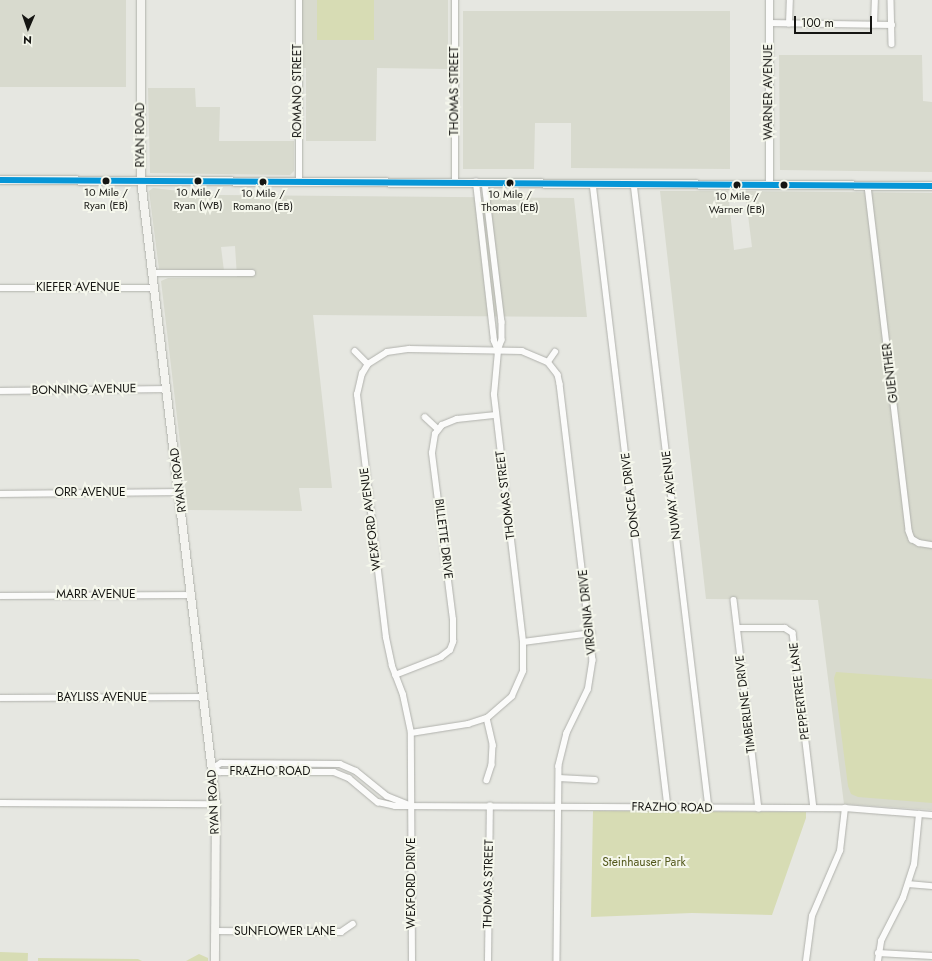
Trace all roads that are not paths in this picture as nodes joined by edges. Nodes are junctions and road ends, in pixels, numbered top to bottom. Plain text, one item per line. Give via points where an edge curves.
1 (141, 0) edge
2 (299, 0) edge
3 (455, 0) edge
4 (769, 0) edge
5 (790, 0) edge
6 (875, 0) edge
7 (891, 0) edge
8 (769, 24) junction
9 (789, 24) junction
10 (874, 25) junction
11 (892, 25) junction
12 (892, 44) dead end
13 (0, 180) edge
14 (141, 180) junction
15 (298, 181) junction
16 (455, 182) junction
17 (476, 182) junction
18 (485, 182) junction
19 (593, 183) junction
20 (634, 183) junction
21 (769, 185) junction
22 (868, 186) junction
23 (932, 186) edge
24 (493, 247) junction
25 (483, 249) junction
26 (153, 273) junction
27 (252, 273) dead end
28 (487, 277) junction
29 (496, 277) junction
30 (0, 288) edge
31 (155, 288) junction
32 (355, 351) dead end
33 (498, 351) junction
34 (556, 352) dead end
35 (548, 362) junction
36 (368, 364) junction
37 (168, 389) junction
38 (0, 391) edge
39 (496, 415) junction
40 (425, 417) dead end
41 (438, 429) junction
42 (180, 492) junction
43 (0, 494) edge
44 (932, 545) edge
45 (192, 595) junction
46 (0, 596) edge
47 (734, 600) dead end
48 (737, 628) junction
49 (591, 633) junction
50 (523, 642) junction
51 (396, 675) junction
52 (204, 697) junction
53 (0, 698) edge
54 (487, 718) junction
55 (411, 733) junction
56 (213, 768) junction
57 (559, 778) junction
58 (487, 780) dead end
59 (595, 780) dead end
60 (0, 803) edge
61 (216, 804) junction
62 (413, 806) junction
63 (490, 806) junction
64 (559, 806) junction
65 (668, 807) junction
66 (708, 808) junction
67 (814, 808) junction
68 (844, 808) junction
69 (759, 809) junction
70 (920, 814) junction
71 (932, 815) edge
72 (908, 884) junction
73 (932, 886) edge
74 (353, 924) dead end
75 (215, 932) junction
76 (878, 953) junction
77 (932, 956) edge
78 (215, 961) edge
79 (412, 961) edge
80 (488, 961) edge
81 (557, 961) edge
82 (806, 961) edge
83 (878, 961) edge

1 - 14 main road, RYAN ROAD
2 - 15 street, ROMANO STREET
3 - 16 street, THOMAS STREET
4 - 8 street, WARNER AVENUE
5 - 9 street
6 - 10 street
7 - 11 street
8 - 9 street
8 - 21 street, WARNER AVENUE
9 - 10 street
10 - 11 street
11 - 12 street
13 - 14 main road
14 - 15 main road
14 - 26 main road, RYAN ROAD
15 - 16 main road
16 - 17 main road
17 - 18 main road
17 - 25 street, THOMAS STREET
18 - 19 main road
18 - 24 street
19 - 20 main road
19 - 65 street, DONCEA DRIVE
20 - 21 main road
20 - 66 street, NUWAY AVENUE
21 - 22 main road
22 - 23 main road
22 - 44 street, GUENTHER via 909,531 912,539
24 - 25 street
24 - 29 street
25 - 28 street, THOMAS STREET
26 - 27 street
26 - 31 main road, RYAN ROAD
28 - 29 street
28 - 33 street, THOMAS STREET via 494,341
29 - 33 street via 502,322 502,340
30 - 31 street, KIEFER AVENUE
31 - 37 main road, RYAN ROAD
32 - 36 street
33 - 35 street via 522,351
33 - 36 street via 397,349
33 - 39 street, THOMAS STREET via 494,380
34 - 35 street
35 - 49 street, VIRGINIA DRIVE via 558,375 562,390
36 - 51 street, WEXFORD AVENUE via 358,384 358,411 386,638
37 - 38 street, BONNING AVENUE
37 - 42 main road, RYAN ROAD
39 - 41 street via 457,419
39 - 50 street, THOMAS STREET
40 - 41 street
41 - 51 street, BILLETTE DRIVE via 432,453 453,642 450,650 441,657
42 - 43 street, ORR AVENUE
42 - 45 main road, RYAN ROAD
45 - 46 street, MARR AVENUE
45 - 52 main road, RYAN ROAD
47 - 48 street, TIMBERLINE DRIVE
48 - 67 street, PEPPERTREE LANE via 787,628 793,633
48 - 69 street, TIMBERLINE DRIVE
49 - 50 street
49 - 57 street, VIRGINIA DRIVE via 592,671 584,700 563,744
50 - 54 street, THOMAS STREET via 523,671 516,690 504,706
51 - 55 street, WEXFORD AVENUE
52 - 53 street, BAYLISS AVENUE
52 - 56 main road, RYAN ROAD
54 - 55 street, THOMAS STREET via 473,723
54 - 58 street via 492,745 492,765
55 - 62 street, WEXFORD AVENUE
56 - 61 main road, RYAN ROAD
56 - 62 street, FRAZHO ROAD via 220,772 334,772 348,778 384,804
56 - 62 street, FRAZHO ROAD via 221,763 340,764 356,771 386,796
57 - 59 street
57 - 64 street, VIRGINIA DRIVE
60 - 61 street
61 - 75 main road, RYAN ROAD
62 - 63 street, FRAZHO ROAD
62 - 79 street, WEXFORD DRIVE
63 - 64 street, FRAZHO ROAD
63 - 80 street, THOMAS STREET
64 - 65 street, FRAZHO ROAD
64 - 81 street, VIRGINIA DRIVE
65 - 66 street, FRAZHO ROAD
66 - 69 street, FRAZHO ROAD
67 - 68 street, FRAZHO ROAD
67 - 69 street, FRAZHO ROAD
68 - 70 street, FRAZHO ROAD
68 - 82 street via 840,851 812,916
70 - 71 street, FRAZHO ROAD
70 - 72 street via 917,848
72 - 73 street
72 - 76 street
74 - 75 street, SUNFLOWER LANE via 341,932
75 - 78 main road, RYAN ROAD
76 - 77 street
76 - 83 street

